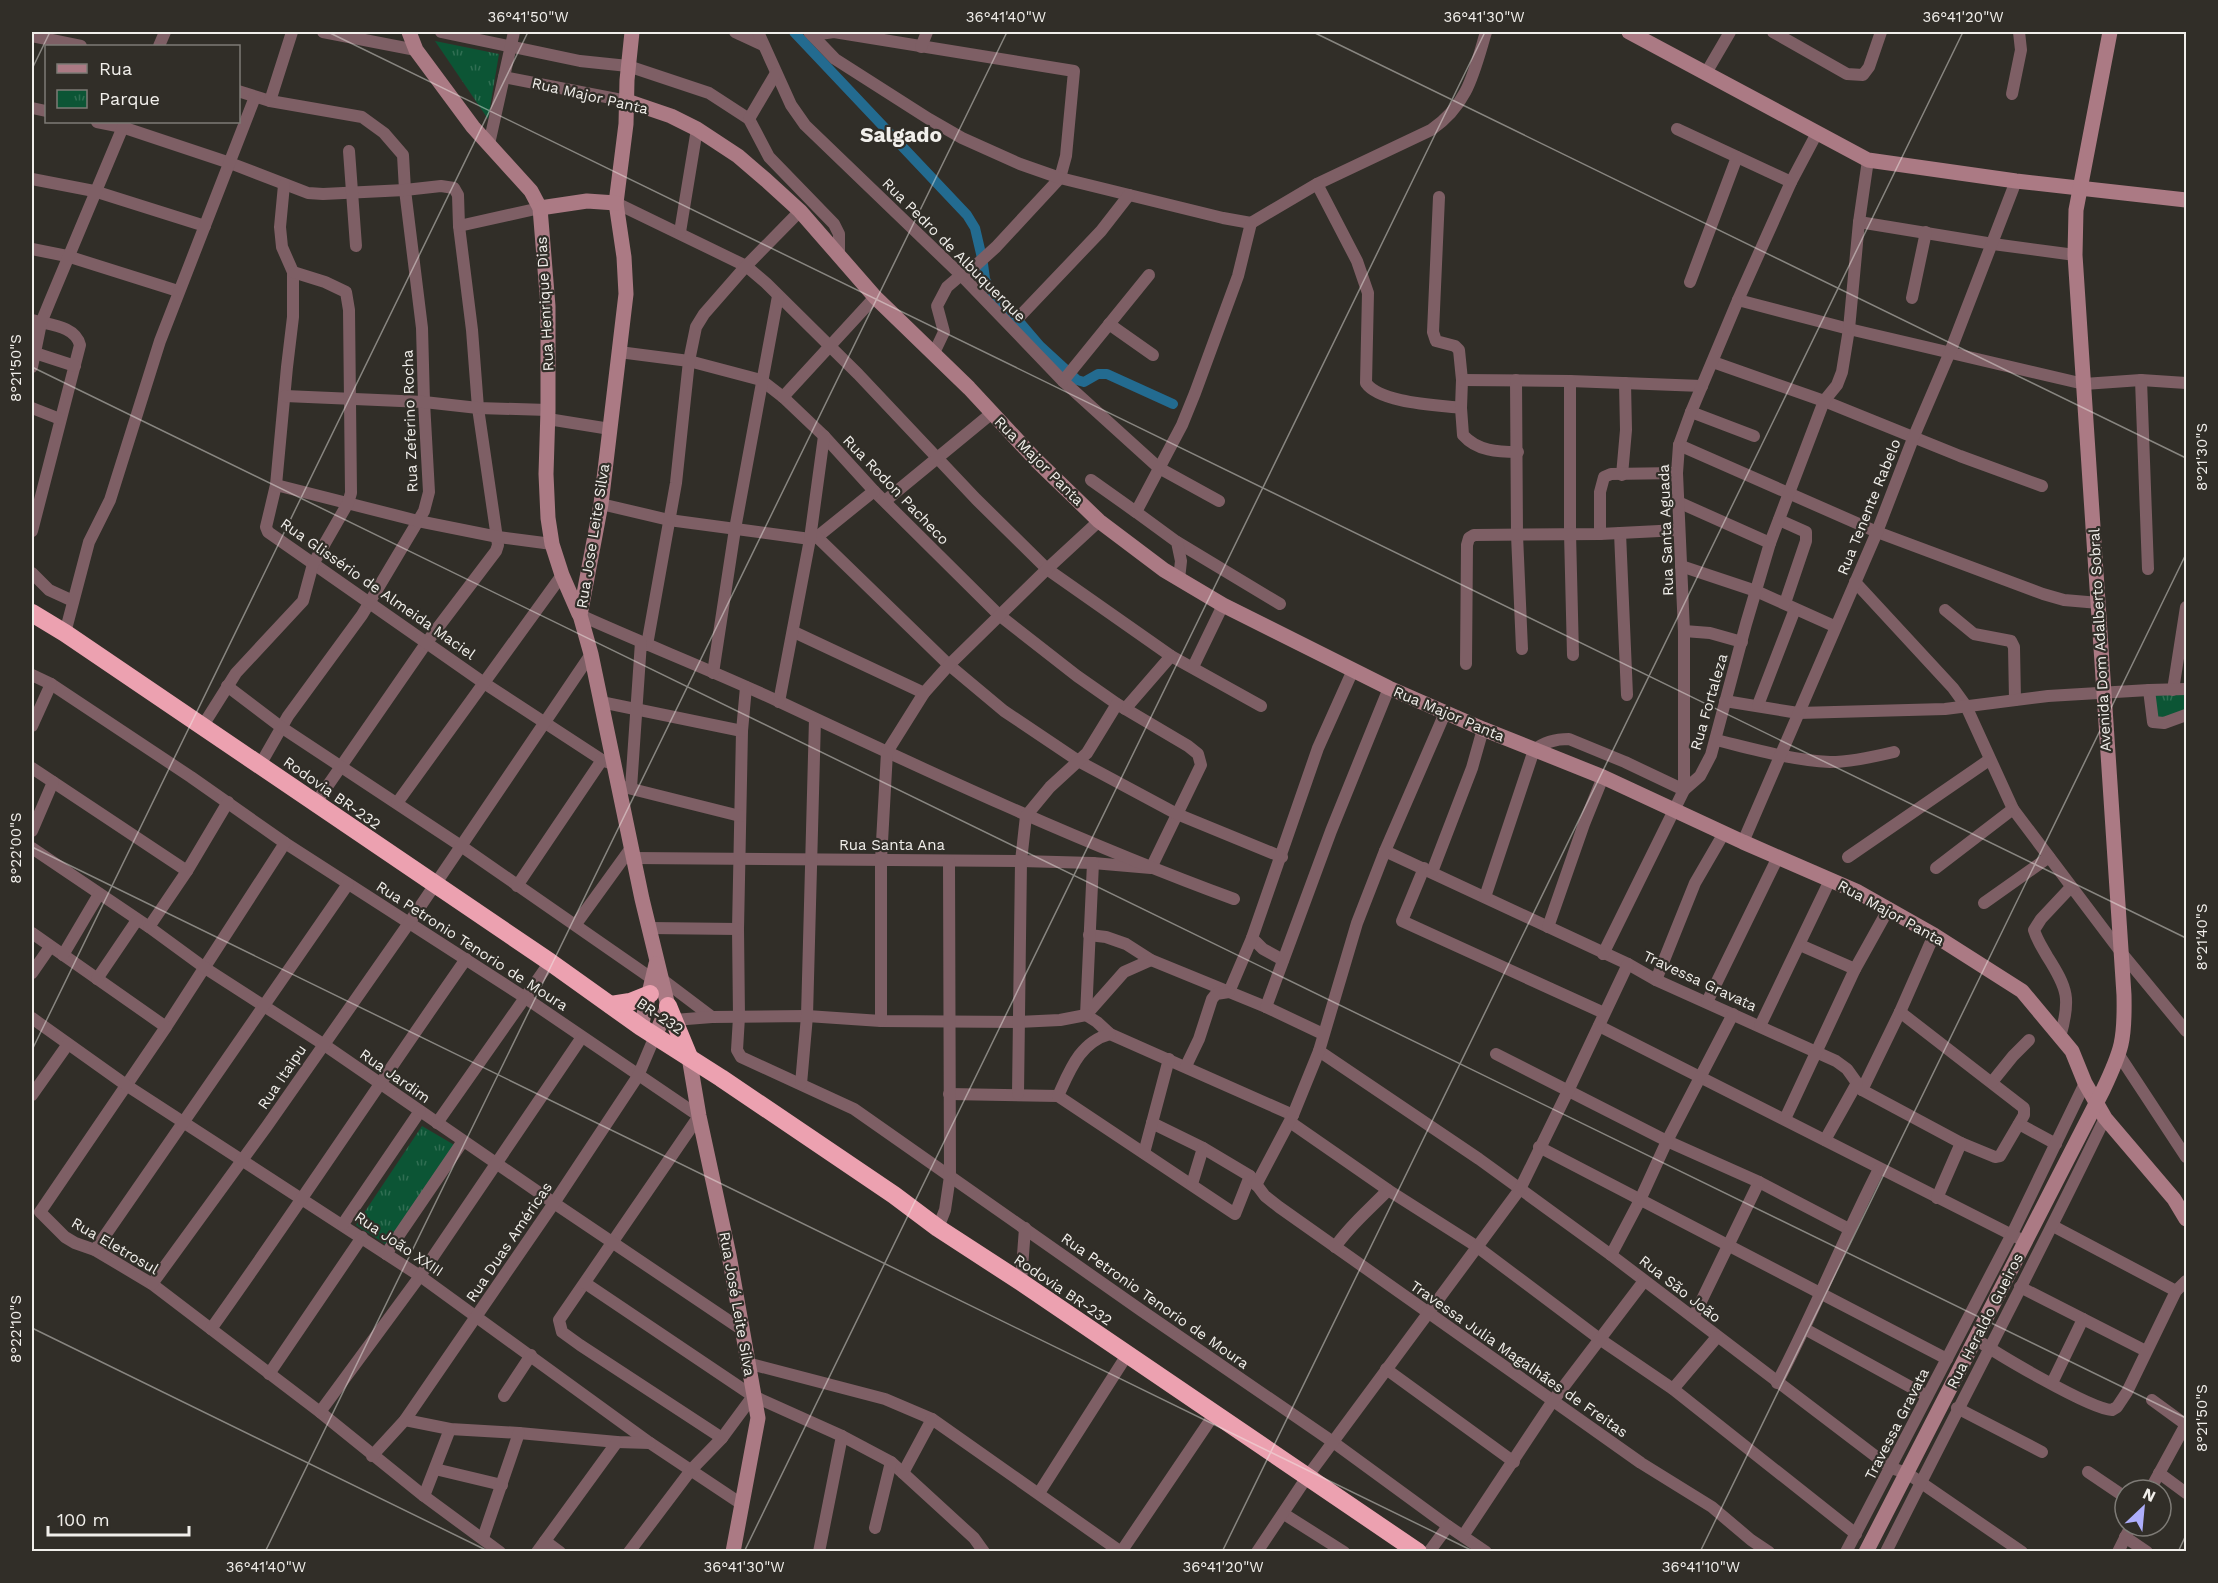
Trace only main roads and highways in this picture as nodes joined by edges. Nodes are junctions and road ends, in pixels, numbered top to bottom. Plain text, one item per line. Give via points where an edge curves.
1 (409, 32) edge
2 (632, 32) edge
3 (1629, 32) edge
4 (2110, 32) edge
5 (627, 101) junction
6 (2081, 187) junction
7 (2187, 200) edge
8 (616, 203) junction
9 (540, 208) junction
10 (32, 613) edge
11 (580, 615) junction
12 (656, 980) junction
13 (611, 1005) junction
14 (671, 1013) junction
15 (648, 1031) junction
16 (688, 1057) junction
17 (2100, 1096) junction
18 (2187, 1219) edge
19 (1406, 1548) edge
20 (733, 1551) edge
21 (1866, 1551) edge

1 - 9 main road, Rua Henrique Dias via 416,51 473,127 531,191
2 - 5 main road, Rua Jose Leite Silva
3 - 6 main road via 1868,160
4 - 6 main road, Avenida Dom Adalberto Sobral
5 - 8 main road, Rua Jose Leite Silva
5 - 17 main road, Rua Major Panta via 671,116 738,156 800,211 875,297 1036,460 1100,521 1164,570 1223,605 1389,688 1603,777 1889,908 2022,991 2076,1058 2085,1083
6 - 7 main road
6 - 17 main road, Avenida Dom Adalberto Sobral via 2075,255 2125,1027 2119,1057
8 - 9 main road via 587,201
8 - 11 main road, Rua Jose Leite Silva via 626,294 601,504
9 - 11 main road, Rua Henrique Dias via 548,306 546,490 552,544
10 - 13 highway, Rodovia BR-232 / BR-232
11 - 12 main road, Rua Jose Leite Silva via 601,702 608,762 626,787 632,853
12 - 13 highway via 630,1002
12 - 14 main road, Rua Jose Leite Silva
12 - 15 main road, Rua Jose Leite Silva
13 - 15 highway, BR-232 / BR-232
14 - 15 main road
14 - 16 highway
15 - 16 highway, BR-232 / BR-232
16 - 19 highway, Rodovia BR-232 / BR-232 via 1215,1413
16 - 20 main road, Rua José Leite Silva via 726,1237 758,1418
17 - 18 main road, Rua Major Panta via 2105,1118
17 - 21 main road, Rua Heraldo Gueiros via 2019,1238 1976,1338

